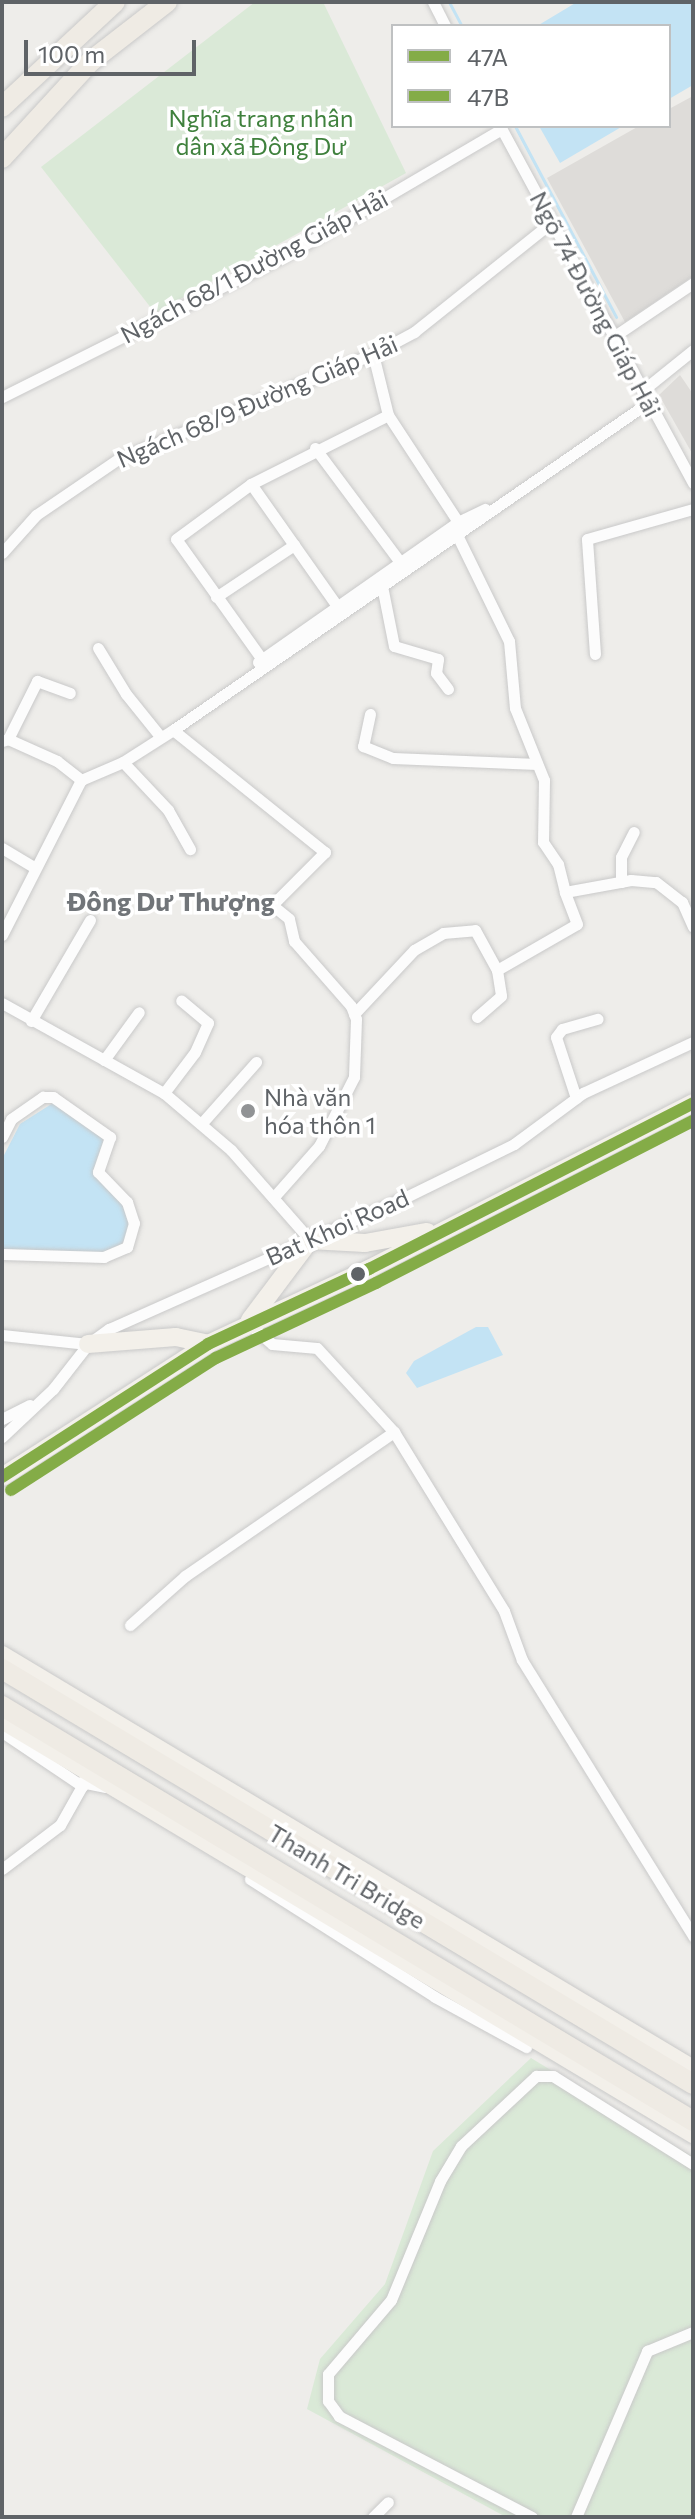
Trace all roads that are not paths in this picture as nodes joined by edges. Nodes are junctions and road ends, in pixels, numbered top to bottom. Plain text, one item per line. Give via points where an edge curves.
1 (115, 2) edge
2 (167, 2) edge
3 (433, 2) edge
4 (444, 24) edge
5 (2, 107) edge
6 (501, 128) edge
7 (2, 158) edge
8 (552, 222) junction
9 (693, 283) edge
10 (613, 337) junction
11 (693, 350) edge
12 (373, 354) junction
13 (646, 396) junction
14 (2, 397) edge
15 (388, 415) junction
16 (315, 448) junction
17 (693, 483) edge
18 (251, 484) junction
19 (693, 509) edge
20 (457, 528) junction
21 (294, 545) junction
22 (2, 553) edge
23 (400, 562) junction
24 (382, 586) junction
25 (216, 597) junction
26 (337, 606) junction
27 (98, 648) dead end
28 (595, 654) dead end
29 (261, 658) junction
30 (247, 680) junction
31 (448, 689) dead end
32 (70, 693) dead end
33 (370, 714) dead end
34 (173, 730) junction
35 (159, 735) junction
36 (5, 740) edge
37 (123, 762) junction
38 (537, 764) junction
39 (81, 780) junction
40 (634, 832) dead end
41 (2, 848) edge
42 (190, 849) dead end
43 (34, 867) junction
44 (621, 882) junction
45 (565, 892) junction
46 (90, 920) dead end
47 (693, 927) edge
48 (2, 935) edge
49 (497, 970) junction
50 (181, 1000) dead end
51 (2, 1003) edge
52 (139, 1012) dead end
53 (354, 1014) junction
54 (477, 1017) dead end
55 (598, 1019) dead end
56 (31, 1021) junction
57 (693, 1042) edge
58 (104, 1060) junction
59 (256, 1062) dead end
60 (164, 1093) junction
61 (576, 1098) junction
62 (693, 1103) edge
63 (201, 1124) junction
64 (2, 1137) edge
65 (273, 1198) junction
66 (449, 1228) junction
67 (310, 1240) junction
68 (2, 1254) edge
69 (248, 1323) junction
70 (2, 1335) edge
71 (88, 1344) junction
72 (208, 1344) junction
73 (42, 1399) junction
74 (2, 1419) edge
75 (394, 1432) junction
76 (2, 1437) edge
77 (2, 1477) edge
78 (130, 1625) dead end
79 (2, 1655) edge
80 (2, 1669) edge
81 (2, 1706) edge
82 (2, 1720) edge
83 (2, 1732) edge
84 (81, 1782) junction
85 (2, 1869) edge
86 (693, 1936) edge
87 (526, 2047) dead end
88 (693, 2069) edge
89 (693, 2084) edge
90 (693, 2121) edge
91 (693, 2134) edge
92 (693, 2164) edge
93 (693, 2332) edge
94 (388, 2502) dead end
95 (373, 2517) edge
96 (532, 2517) edge
97 (576, 2517) edge

1 - 5 highway
2 - 7 highway via 91,61
3 - 4 street
6 - 8 street, Ngõ 74 Đường Giáp Hải
6 - 14 street, Ngách 68/1 Đường Giáp Hải via 292,252
8 - 10 street, Ngõ 74 Đường Giáp Hải
8 - 12 street, Ngách 68/9 Đường Giáp Hải via 440,314
9 - 10 street
10 - 13 street, Ngõ 74 Đường Giáp Hải
11 - 13 street
12 - 15 street
12 - 22 street, Ngách 68/9 Đường Giáp Hải via 118,459 36,515
13 - 17 street, Ngõ 74 Đường Giáp Hải
13 - 20 street via 503,503
15 - 16 street
15 - 20 street
16 - 18 street
16 - 23 street
18 - 21 street
18 - 25 street via 176,539
19 - 28 street via 587,539
20 - 23 street
20 - 24 street
20 - 38 street via 509,641 515,708
21 - 25 street
21 - 26 street
23 - 26 street
24 - 30 street
24 - 31 street via 394,646 438,659 436,673
25 - 29 street
26 - 29 street
27 - 35 street
29 - 30 street
30 - 34 street
32 - 36 street via 37,681
33 - 38 street via 363,746 393,758
34 - 35 street
34 - 53 street via 325,852 272,905 289,919 294,941
35 - 37 street
36 - 39 street via 57,761
37 - 39 street
37 - 42 street via 168,810
38 - 45 street via 544,780 543,842 558,864
39 - 43 street via 63,823
40 - 44 street via 621,857
41 - 43 street
43 - 48 street
44 - 45 street
44 - 47 street via 656,882 682,902
45 - 49 street via 577,924
46 - 56 street
49 - 53 street via 475,930 443,933 414,950
49 - 54 street via 500,999
50 - 60 street via 208,1023 195,1052
51 - 56 street
52 - 58 street
53 - 65 street via 354,1077 319,1146
55 - 61 street via 562,1029 556,1037
56 - 58 street
57 - 61 street, Bat Khoi Road
58 - 60 street
59 - 63 street
60 - 63 street
61 - 67 street, Bat Khoi Road via 514,1144
62 - 66 main road
63 - 65 street
64 - 68 street via 11,1119 43,1097 53,1097 110,1137 98,1172 127,1202 134,1223 127,1247 104,1257
65 - 67 street
66 - 67 main road via 365,1243
66 - 69 main road
67 - 69 main road
67 - 71 street, Bat Khoi Road via 176,1296
69 - 72 main road
69 - 75 street via 272,1344 317,1348
70 - 71 street
71 - 72 main road via 176,1337
71 - 73 street, Bat Khoi Road
72 - 77 main road
73 - 74 street
73 - 76 street, Bat Khoi Road
75 - 78 street via 185,1576
75 - 86 street via 504,1611 522,1660
79 - 88 main road, Thanh Tri Bridge
80 - 89 highway, Thanh Tri Bridge
81 - 90 highway, Thanh Tri Bridge
82 - 91 main road, Thanh Tri Bridge
83 - 84 street
84 - 85 street via 68,1817
84 - 87 street via 101,1785 435,1997
92 - 96 street via 553,2076 536,2076 461,2146 440,2181 397,2291 328,2374 328,2401 339,2416
93 - 97 street via 647,2351
94 - 95 street

